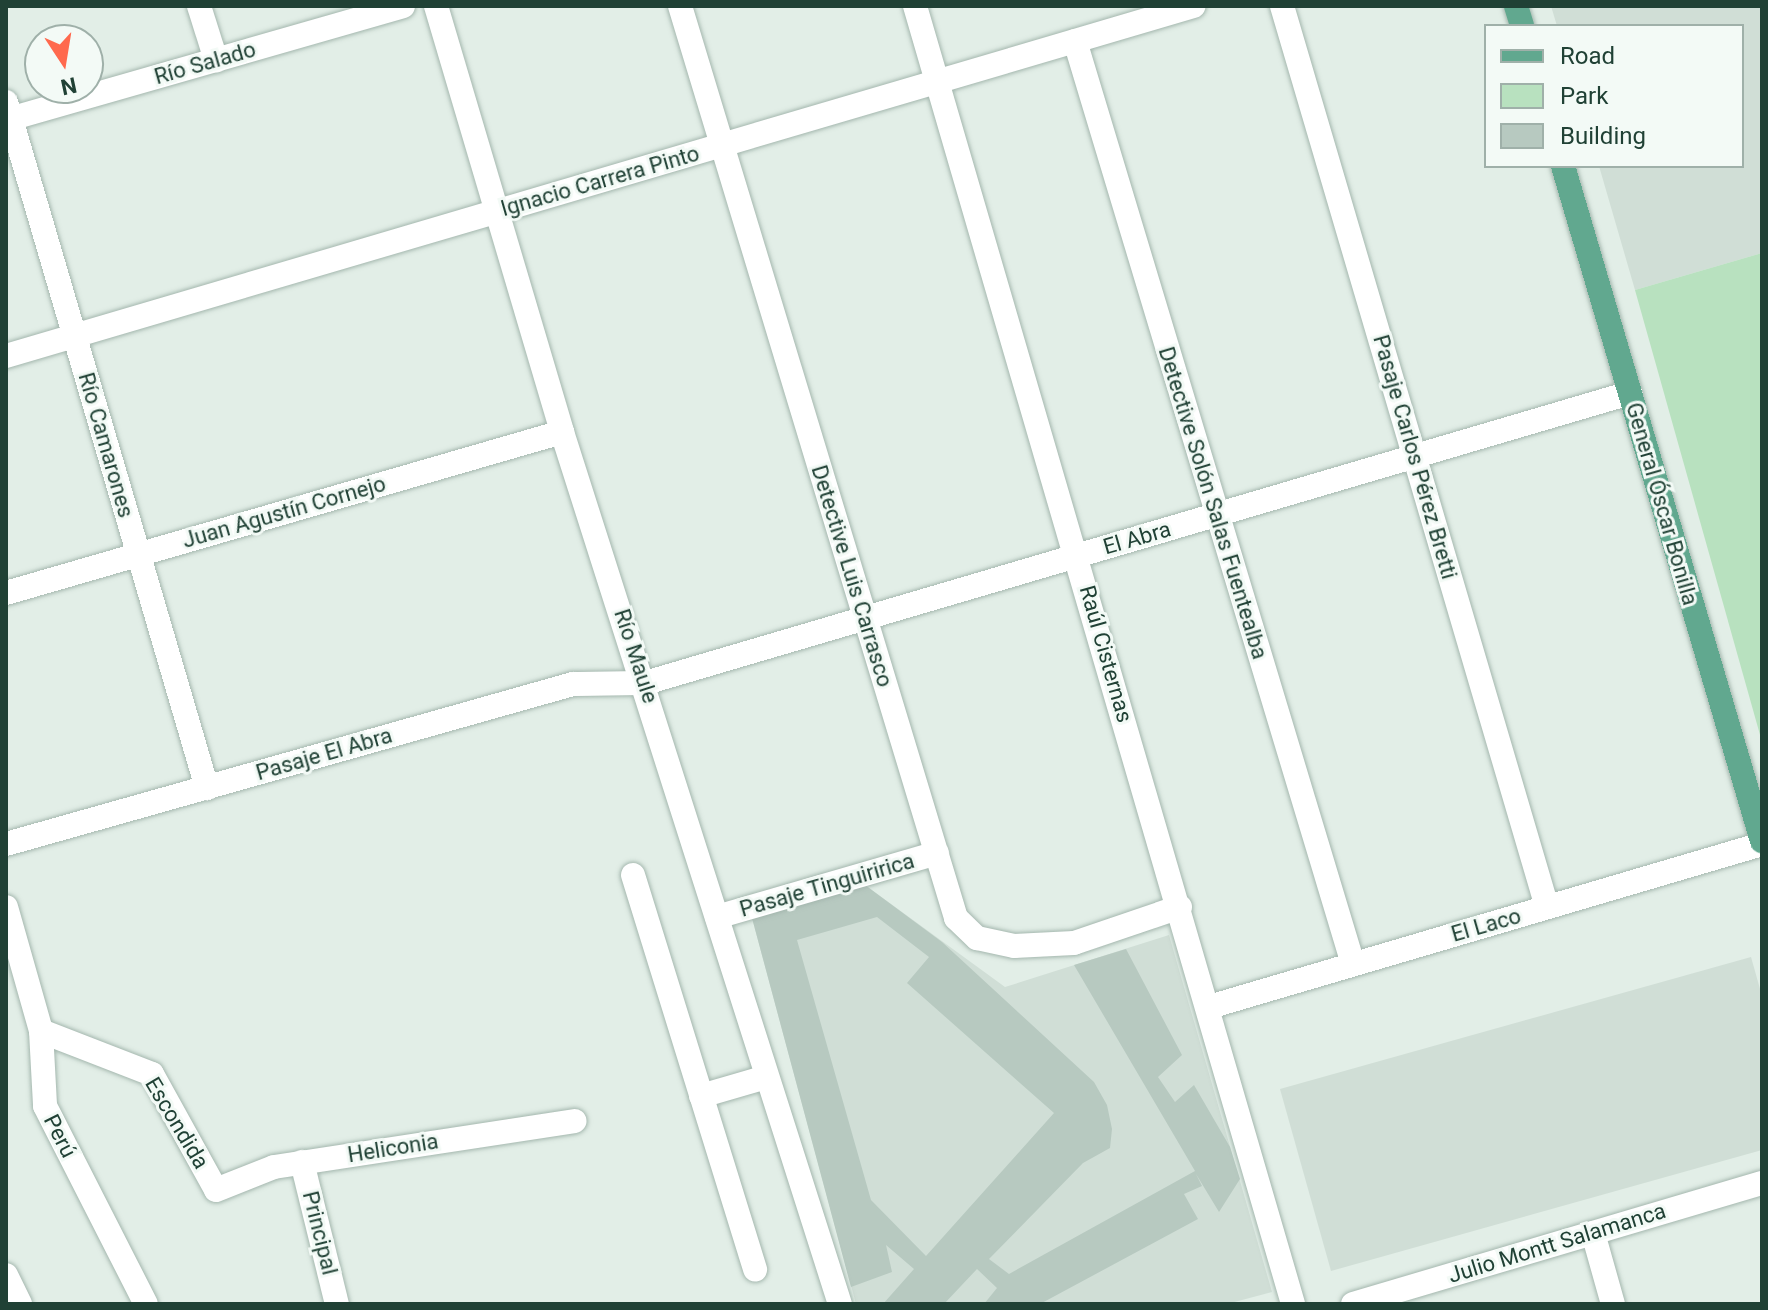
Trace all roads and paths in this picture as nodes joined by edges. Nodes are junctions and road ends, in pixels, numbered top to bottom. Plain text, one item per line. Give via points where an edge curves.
1 (199, 6) edge
2 (403, 6) edge
3 (436, 6) edge
4 (680, 6) edge
5 (915, 6) edge
6 (1194, 6) edge
7 (1282, 6) edge
8 (1119, 16) edge
9 (1075, 41) junction
10 (216, 60) junction
11 (938, 81) junction
12 (8, 114) edge
13 (723, 145) junction
14 (1564, 168) edge
15 (500, 211) junction
16 (75, 336) junction
17 (6, 356) edge
18 (1630, 393) junction
19 (562, 432) junction
20 (1414, 456) junction
21 (1217, 514) junction
22 (138, 554) junction
23 (1077, 555) junction
24 (6, 593) edge
25 (864, 617) junction
26 (645, 683) junction
27 (207, 788) junction
28 (1762, 843) edge
29 (6, 844) edge
30 (937, 853) junction
31 (633, 875) dead end
32 (6, 907) edge
33 (1180, 907) junction
34 (1547, 907) junction
35 (717, 917) junction
36 (1353, 964) junction
37 (1209, 1007) junction
38 (41, 1031) junction
39 (766, 1077) junction
40 (701, 1096) junction
41 (574, 1121) dead end
42 (302, 1162) junction
43 (1762, 1183) edge
44 (216, 1190) joint
45 (1593, 1233) junction
46 (755, 1270) dead end
47 (6, 1275) edge
48 (20, 1304) edge
49 (146, 1304) edge
50 (337, 1304) edge
51 (840, 1304) edge
52 (1293, 1304) edge
53 (1353, 1304) edge
54 (1613, 1304) edge

1 - 10 street
2 - 10 street, Río Salado
3 - 15 street, Río Maule
4 - 13 street, Detective Luis Carrasco
5 - 11 street, Raúl Cisternas
6 - 8 street, Ignacio Carrera Pinto
7 - 20 street, Pasaje Carlos Pérez Bretti
8 - 9 street, Ignacio Carrera Pinto
9 - 11 street, Ignacio Carrera Pinto
9 - 21 street, Detective Solón Salas Fuentealba
10 - 12 street, Río Salado
11 - 13 street, Ignacio Carrera Pinto
11 - 23 street, Raúl Cisternas
12 - 16 street, Río Camarones
13 - 15 street, Ignacio Carrera Pinto
13 - 25 street, Detective Luis Carrasco
14 - 18 main road, General Óscar Bonilla
15 - 16 street, Ignacio Carrera Pinto
15 - 19 street, Río Maule
16 - 17 street, Ignacio Carrera Pinto
16 - 22 street, Río Camarones
18 - 20 street, El Abra
18 - 28 main road, General Óscar Bonilla
19 - 22 street, Juan Agustín Cornejo
19 - 26 street, Río Maule
20 - 21 street, El Abra
20 - 34 street, Pasaje Carlos Pérez Bretti
21 - 23 street, El Abra
21 - 36 street, Detective Solón Salas Fuentealba
22 - 24 street, Juan Agustín Cornejo
22 - 27 street, Río Camarones
23 - 25 street, El Abra
23 - 33 street, Raúl Cisternas
25 - 26 street, El Abra
25 - 30 street, Detective Luis Carrasco
26 - 27 street, Pasaje El Abra via 573,684
26 - 35 street, Río Maule
27 - 29 street, Pasaje El Abra
28 - 34 street, El Laco
30 - 33 street, Detective Luis Carrasco via 956,918 977,938 1074,943
30 - 35 street, Pasaje Tinguiririca
31 - 40 street
32 - 38 street, Perú
33 - 37 street, Raúl Cisternas
34 - 36 street, El Laco
35 - 39 street, Río Maule
36 - 37 street, El Laco
37 - 52 street, Raúl Cisternas
38 - 44 street, Escondida via 152,1074
38 - 49 street, Perú via 45,1106
39 - 40 street
39 - 51 street, Río Maule
40 - 46 street
41 - 42 street, Heliconia
42 - 44 street, Heliconia
42 - 50 street, Principal
43 - 45 street, Julio Montt Salamanca
45 - 53 street, Julio Montt Salamanca
45 - 54 street
47 - 48 street

